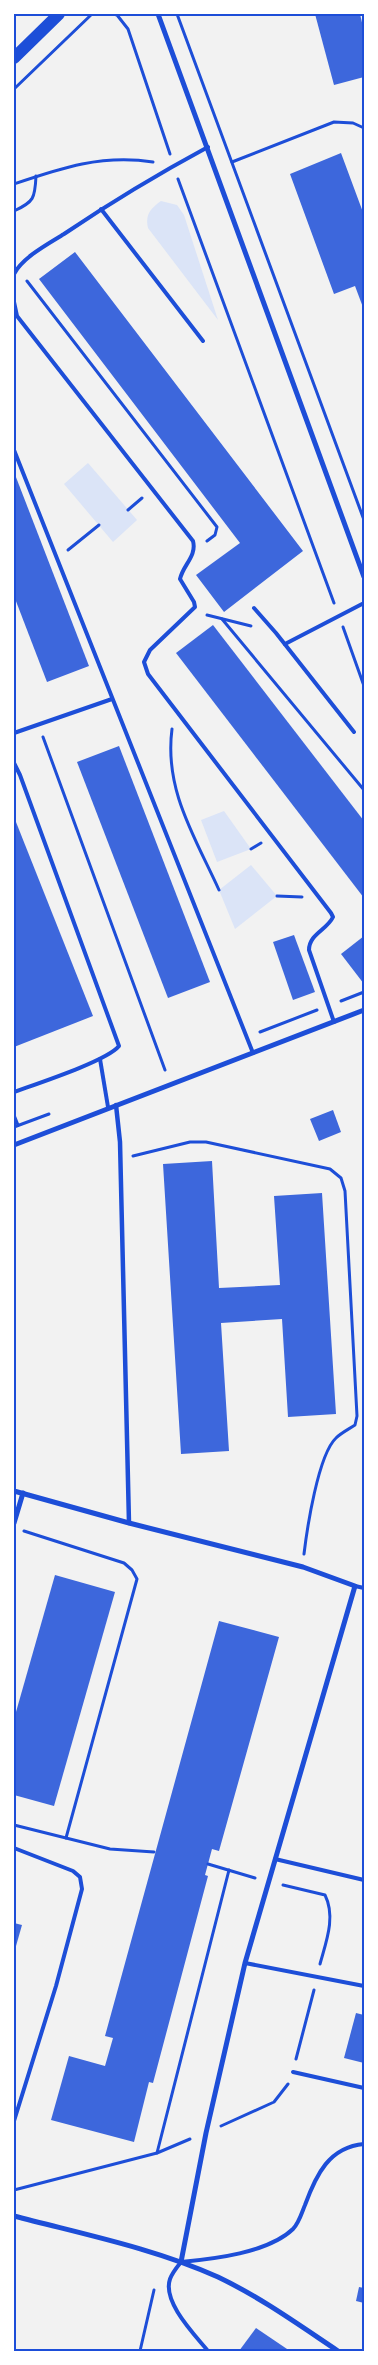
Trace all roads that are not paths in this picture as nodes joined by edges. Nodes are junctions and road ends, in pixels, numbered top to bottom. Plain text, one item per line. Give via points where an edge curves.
1 (58, 14) edge
2 (158, 14) edge
3 (14, 58) edge
4 (208, 147) junction
5 (364, 156) edge
6 (364, 167) edge
7 (101, 209) junction
8 (14, 274) edge
9 (14, 302) edge
10 (203, 341) dead end
11 (14, 450) edge
12 (364, 577) edge
13 (364, 603) edge
14 (254, 608) dead end
15 (285, 644) junction
16 (112, 699) junction
17 (14, 732) edge
18 (354, 732) dead end
19 (14, 763) edge
20 (364, 1010) edge
21 (334, 1022) junction
22 (253, 1052) junction
23 (100, 1059) junction
24 (14, 1092) edge
25 (116, 1104) junction
26 (108, 1107) junction
27 (14, 1145) edge
28 (14, 1491) edge
29 (22, 1493) junction
30 (14, 1523) edge
31 (129, 1523) junction
32 (355, 1586) junction
33 (364, 1588) edge
34 (14, 1848) edge
35 (275, 1859) junction
36 (364, 1880) edge
37 (245, 1963) junction
38 (364, 1986) edge
39 (293, 2072) dead end
40 (364, 2088) edge
41 (14, 2121) edge
42 (364, 2144) edge
43 (14, 2216) edge
44 (181, 2262) junction
45 (208, 2351) edge
46 (338, 2351) edge

1 - 3 main road
2 - 4 street
4 - 7 lane
4 - 12 street
5 - 6 lane
7 - 8 lane via 47,244
7 - 10 lane
9 - 21 lane via 17,316 193,541 194,552 180,579 194,607 150,650 144,662 148,674 174,709 331,913 330,922 311,939 309,950
11 - 16 lane
13 - 15 lane
14 - 15 lane
15 - 18 lane
16 - 17 lane
16 - 22 lane
19 - 23 lane via 118,1040 115,1052
20 - 21 street
21 - 22 street
22 - 25 street
23 - 24 lane
23 - 26 lane
25 - 26 street
25 - 31 street via 120,1142
26 - 27 street
28 - 29 street
29 - 30 street
29 - 31 street
31 - 32 street via 303,1567
32 - 33 lane
32 - 35 street
34 - 41 lane via 73,1870 80,1877 82,1889
35 - 36 lane
35 - 37 street
37 - 38 lane
37 - 44 street via 206,2133
39 - 40 lane
42 - 44 lane via 356,2144 332,2155 319,2171 294,2228 288,2232 235,2255
43 - 44 street
44 - 45 lane via 170,2280 172,2300 176,2311
44 - 46 street via 244,2290

